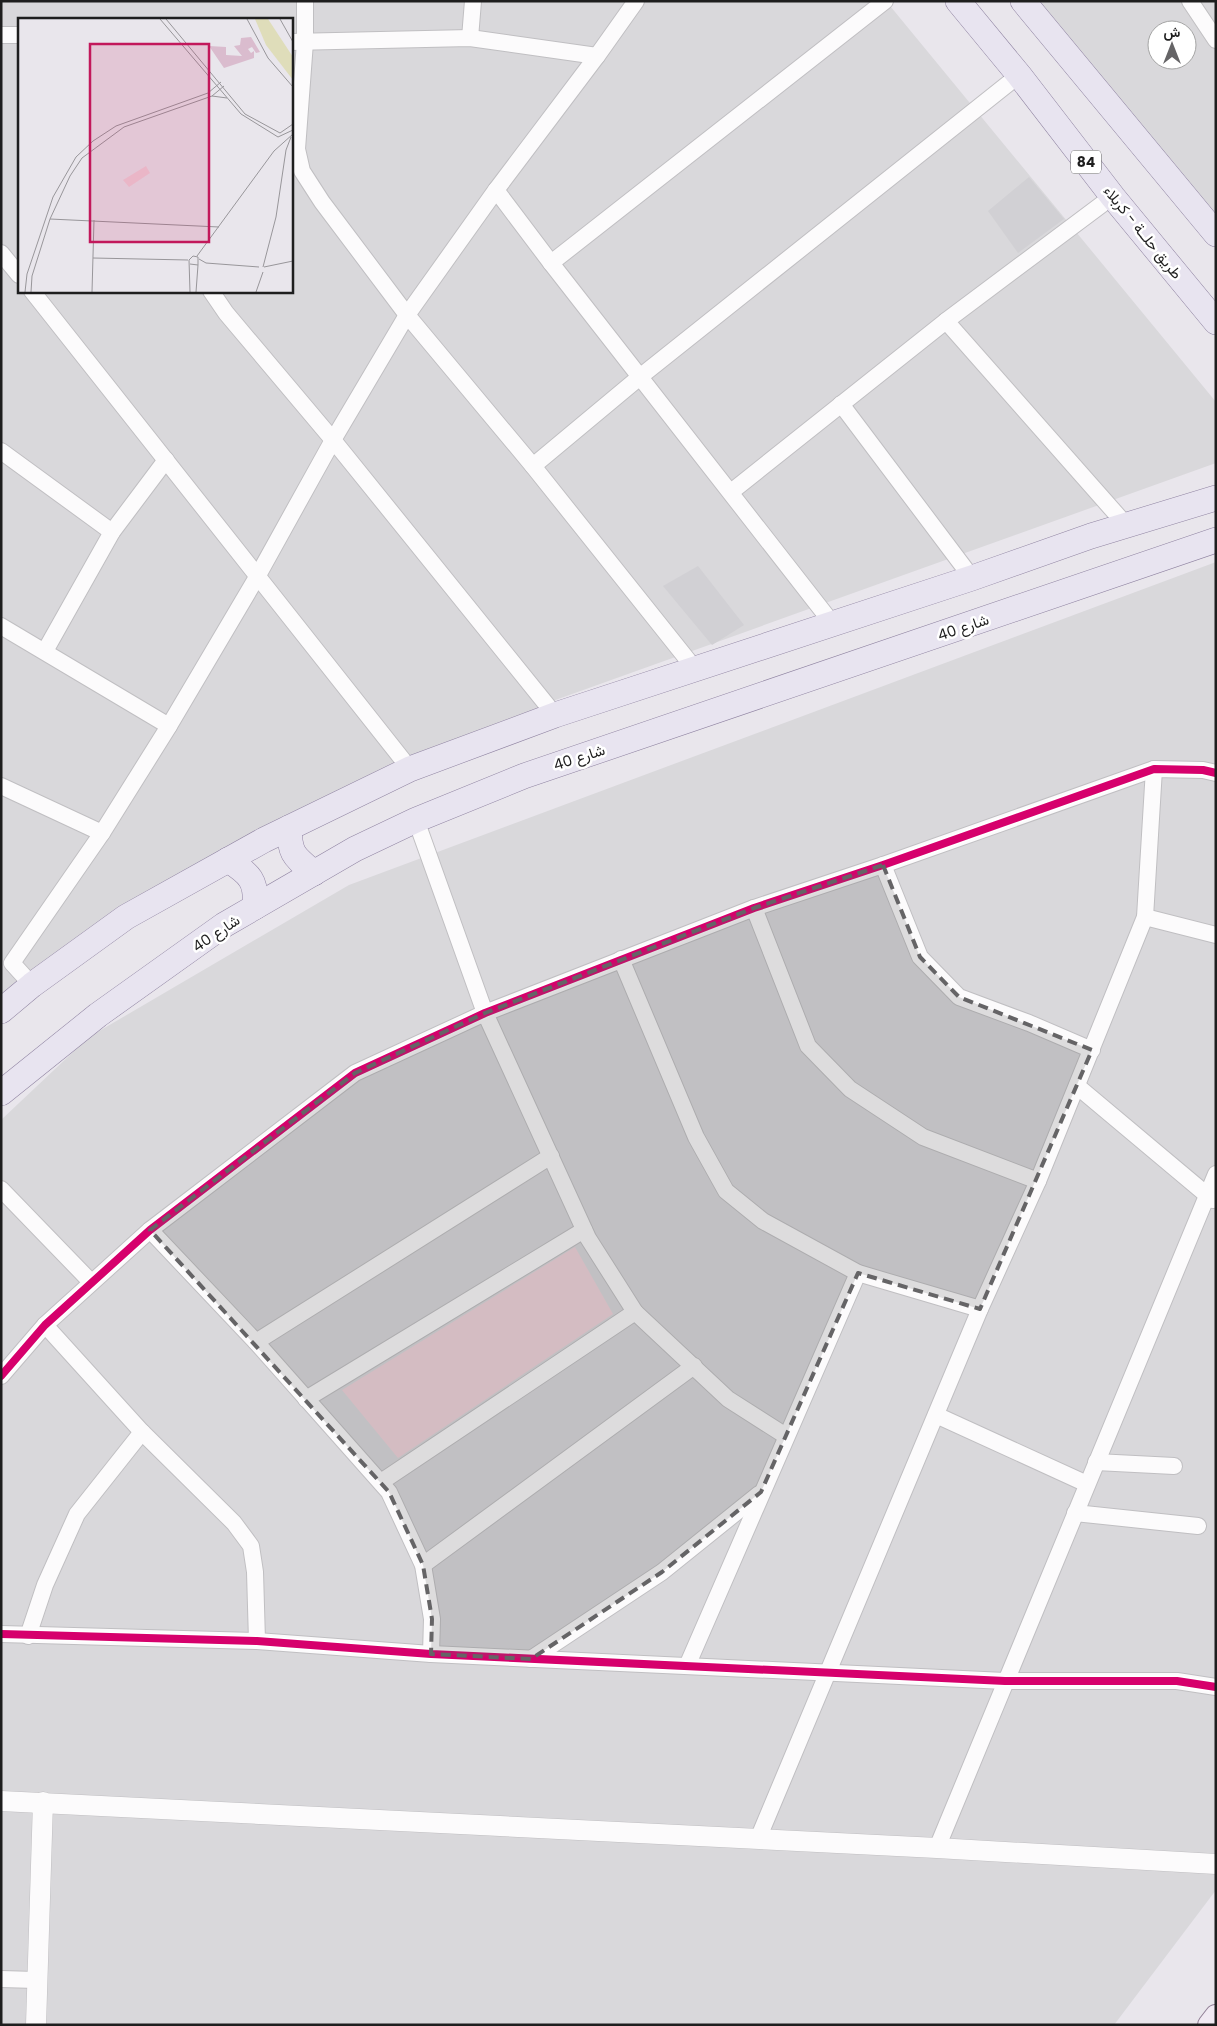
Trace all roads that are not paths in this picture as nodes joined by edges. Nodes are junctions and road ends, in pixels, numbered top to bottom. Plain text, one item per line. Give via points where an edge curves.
1 (306, 1) edge
2 (473, 1) edge
3 (636, 1) edge
4 (885, 1) edge
5 (958, 1) edge
6 (1023, 1) edge
7 (1190, 1) edge
8 (1, 35) edge
9 (18, 35) edge
10 (470, 38) junction
11 (1216, 40) edge
12 (298, 42) edge
13 (597, 56) junction
14 (1019, 75) junction
15 (496, 190) junction
16 (1113, 196) junction
17 (1216, 234) edge
18 (1, 253) edge
19 (551, 263) junction
20 (18, 274) edge
21 (33, 292) edge
22 (212, 292) edge
23 (408, 315) junction
24 (946, 321) junction
25 (1216, 322) edge
26 (641, 376) junction
27 (841, 404) junction
28 (333, 440) junction
29 (1, 451) edge
30 (166, 460) junction
31 (533, 466) junction
32 (730, 492) junction
33 (1215, 498) edge
34 (1126, 525) junction
35 (112, 532) junction
36 (1216, 540) edge
37 (257, 577) junction
38 (972, 578) junction
39 (832, 623) junction
40 (1, 626) edge
41 (45, 651) junction
42 (695, 669) junction
43 (555, 715) junction
44 (169, 726) junction
45 (410, 769) junction
46 (1154, 769) junction
47 (1216, 773) edge
48 (1, 786) edge
49 (416, 820) junction
50 (289, 828) junction
51 (102, 833) junction
52 (228, 860) junction
53 (883, 865) junction
54 (314, 873) junction
55 (255, 907) junction
56 (754, 908) junction
57 (1145, 917) junction
58 (1216, 935) edge
59 (621, 958) junction
60 (6, 960) edge
61 (32, 985) junction
62 (1, 1011) edge
63 (485, 1013) junction
64 (1092, 1050) junction
65 (1078, 1086) junction
66 (1, 1093) edge
67 (551, 1156) junction
68 (1216, 1174) edge
69 (1038, 1181) junction
70 (1, 1189) edge
71 (1211, 1198) edge
72 (150, 1230) junction
73 (584, 1230) junction
74 (858, 1273) junction
75 (91, 1282) junction
76 (980, 1309) junction
77 (635, 1312) junction
78 (46, 1325) junction
79 (256, 1342) junction
80 (694, 1366) junction
81 (1, 1376) edge
82 (306, 1399) junction
83 (936, 1415) junction
84 (142, 1432) junction
85 (786, 1436) junction
86 (1096, 1462) junction
87 (1174, 1466) dead end
88 (381, 1482) junction
89 (1087, 1484) junction
90 (761, 1492) junction
91 (1075, 1513) junction
92 (1198, 1526) dead end
93 (423, 1565) junction
94 (1, 1634) edge
95 (28, 1636) junction
96 (257, 1641) junction
97 (431, 1654) junction
98 (531, 1658) junction
99 (687, 1666) junction
100 (829, 1672) junction
101 (1005, 1681) junction
102 (1216, 1687) edge
103 (1, 1801) edge
104 (42, 1802) junction
105 (758, 1839) junction
106 (937, 1848) junction
107 (1216, 1864) edge
108 (1, 1979) edge
109 (36, 1980) junction
110 (1216, 2016) edge
111 (36, 2025) edge
112 (1209, 2025) edge

1 - 12 street
2 - 10 street
3 - 13 street
4 - 19 street
5 - 14 main road, طريق حلــة - كربلاء / 84
6 - 17 main road
7 - 11 street
8 - 9 street
10 - 12 street
10 - 13 street
12 - 23 street via 297,149 302,171
13 - 15 street
14 - 16 main road, طريق حلــة - كربلاء / 84
14 - 26 street
15 - 19 street
15 - 23 street
16 - 24 street
16 - 25 main road, طريق حلــة - كربلاء / 84
18 - 20 street
19 - 26 street
21 - 30 street
22 - 28 street
23 - 28 street
23 - 31 street
24 - 27 street
24 - 34 street
26 - 31 street
26 - 32 street
27 - 32 street
27 - 38 street
28 - 37 street
28 - 43 street
29 - 35 street
30 - 35 street
30 - 37 street
31 - 42 street
32 - 39 street
33 - 34 main road
34 - 38 main road
35 - 41 street
36 - 49 main road, شارع 40 via 524,776
37 - 44 street
37 - 45 street
38 - 39 main road
39 - 42 main road
40 - 41 street
41 - 44 street
42 - 43 main road
43 - 45 main road
44 - 51 street
45 - 50 main road
46 - 47 street
46 - 53 street
46 - 57 street
48 - 51 street
49 - 54 main road, شارع 40
49 - 63 street
50 - 52 main road
50 - 54 main road via 293,856
51 - 60 street
52 - 55 main road via 252,880 256,893
52 - 61 main road via 126,917
53 - 56 street
53 - 64 street via 920,957 960,997
54 - 55 main road, شارع 40
55 - 66 main road, شارع 40 via 224,925 98,1015
56 - 59 street
56 - 69 street via 808,1046 850,1089 923,1136
57 - 58 street
57 - 64 street
59 - 63 street
59 - 74 street via 696,1136 726,1192 763,1220
60 - 61 street
61 - 62 main road
63 - 67 street
63 - 72 street via 355,1073
64 - 65 street
65 - 69 street
65 - 71 street
67 - 73 street
67 - 79 street
68 - 71 street
69 - 76 street
70 - 75 street
71 - 86 street
72 - 75 street
72 - 79 street
73 - 77 street
73 - 82 street
74 - 76 street
74 - 85 street
75 - 78 street
76 - 83 street
77 - 80 street
77 - 88 street
78 - 81 street
78 - 84 street
79 - 82 street
80 - 85 street via 728,1399
80 - 93 street
82 - 88 street
83 - 89 street
83 - 100 street
84 - 95 street via 77,1514 46,1584
84 - 96 street via 234,1523 251,1546
85 - 90 street
86 - 87 street
86 - 89 street
88 - 93 street via 389,1492
89 - 91 street
90 - 98 street via 662,1572
90 - 99 street
91 - 92 street
91 - 101 street
93 - 97 street via 432,1619
94 - 95 street
95 - 96 street
96 - 97 street
97 - 98 street
98 - 99 street
99 - 100 street
100 - 101 street
100 - 105 street
101 - 102 street via 1177,1681
101 - 106 street
103 - 104 street
104 - 105 street
104 - 109 street
105 - 106 street
106 - 107 street
108 - 109 street
109 - 111 street
110 - 112 main road

